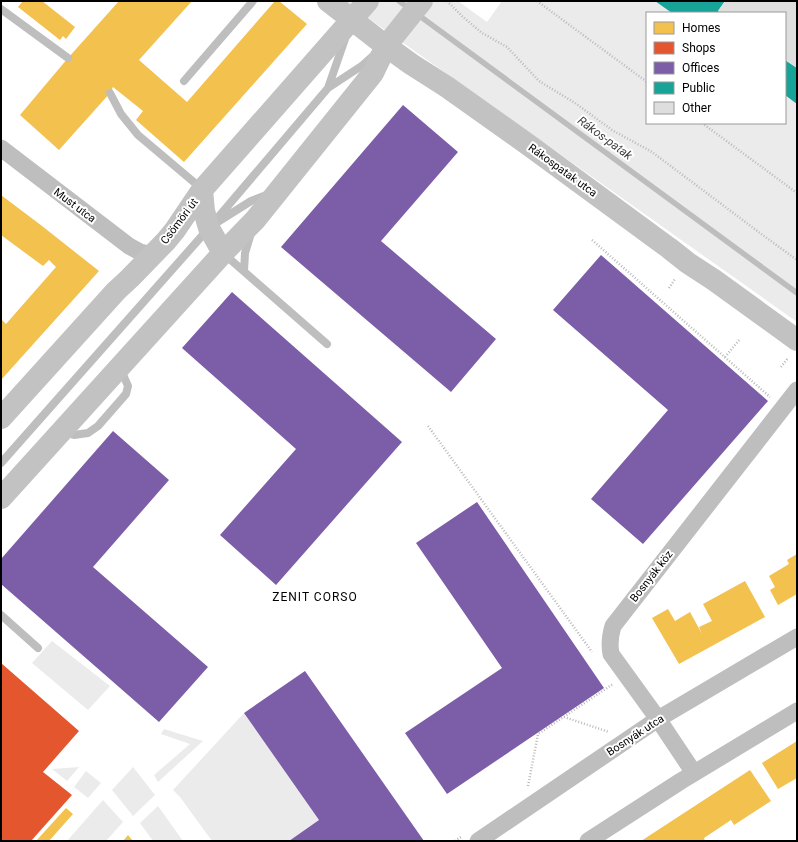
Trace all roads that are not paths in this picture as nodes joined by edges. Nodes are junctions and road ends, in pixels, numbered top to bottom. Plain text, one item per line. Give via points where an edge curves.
1 (253, 1) edge
2 (328, 1) edge
3 (422, 1) edge
4 (1, 9) edge
5 (361, 10) edge
6 (386, 46) junction
7 (68, 58) dead end
8 (184, 81) dead end
9 (328, 88) junction
10 (110, 93) dead end
11 (1, 148) edge
12 (202, 190) junction
13 (279, 190) junction
14 (255, 220) junction
15 (175, 230) junction
16 (205, 232) junction
17 (223, 253) junction
18 (153, 255) junction
19 (244, 271) junction
20 (797, 340) edge
21 (327, 344) dead end
22 (797, 390) edge
23 (1, 418) edge
24 (1, 463) edge
25 (1, 498) edge
26 (1, 615) edge
27 (797, 637) edge
28 (38, 648) dead end
29 (797, 711) edge
30 (658, 720) junction
31 (694, 773) junction
32 (470, 839) edge
33 (588, 841) edge

1 - 8 lane
2 - 5 main road, Rákospatak utca
3 - 6 main road
4 - 7 lane
5 - 6 main road, Rákospatak utca
5 - 9 lane
5 - 12 main road, Csömöri út
6 - 9 lane
6 - 13 main road via 372,73
6 - 20 main road, Rákospatak utca via 530,146
9 - 16 lane
10 - 12 lane via 121,114 138,135
11 - 18 street, Must utca via 129,246
12 - 15 main road, Csömöri út
12 - 16 main road
13 - 14 main road
13 - 16 lane via 251,201
14 - 17 main road
14 - 19 lane via 245,253
15 - 16 main road
15 - 18 main road, Csömöri út
16 - 17 main road
16 - 24 lane
17 - 19 lane
17 - 25 main road
18 - 23 main road, Csömöri út via 116,291
19 - 21 lane
22 - 30 street, Bosnyák köz via 613,626 609,644 611,654
26 - 28 lane
27 - 30 street, Bosnyák utca
29 - 31 street
30 - 31 street, Bosnyák köz
30 - 32 street, Bosnyák utca
31 - 33 street

